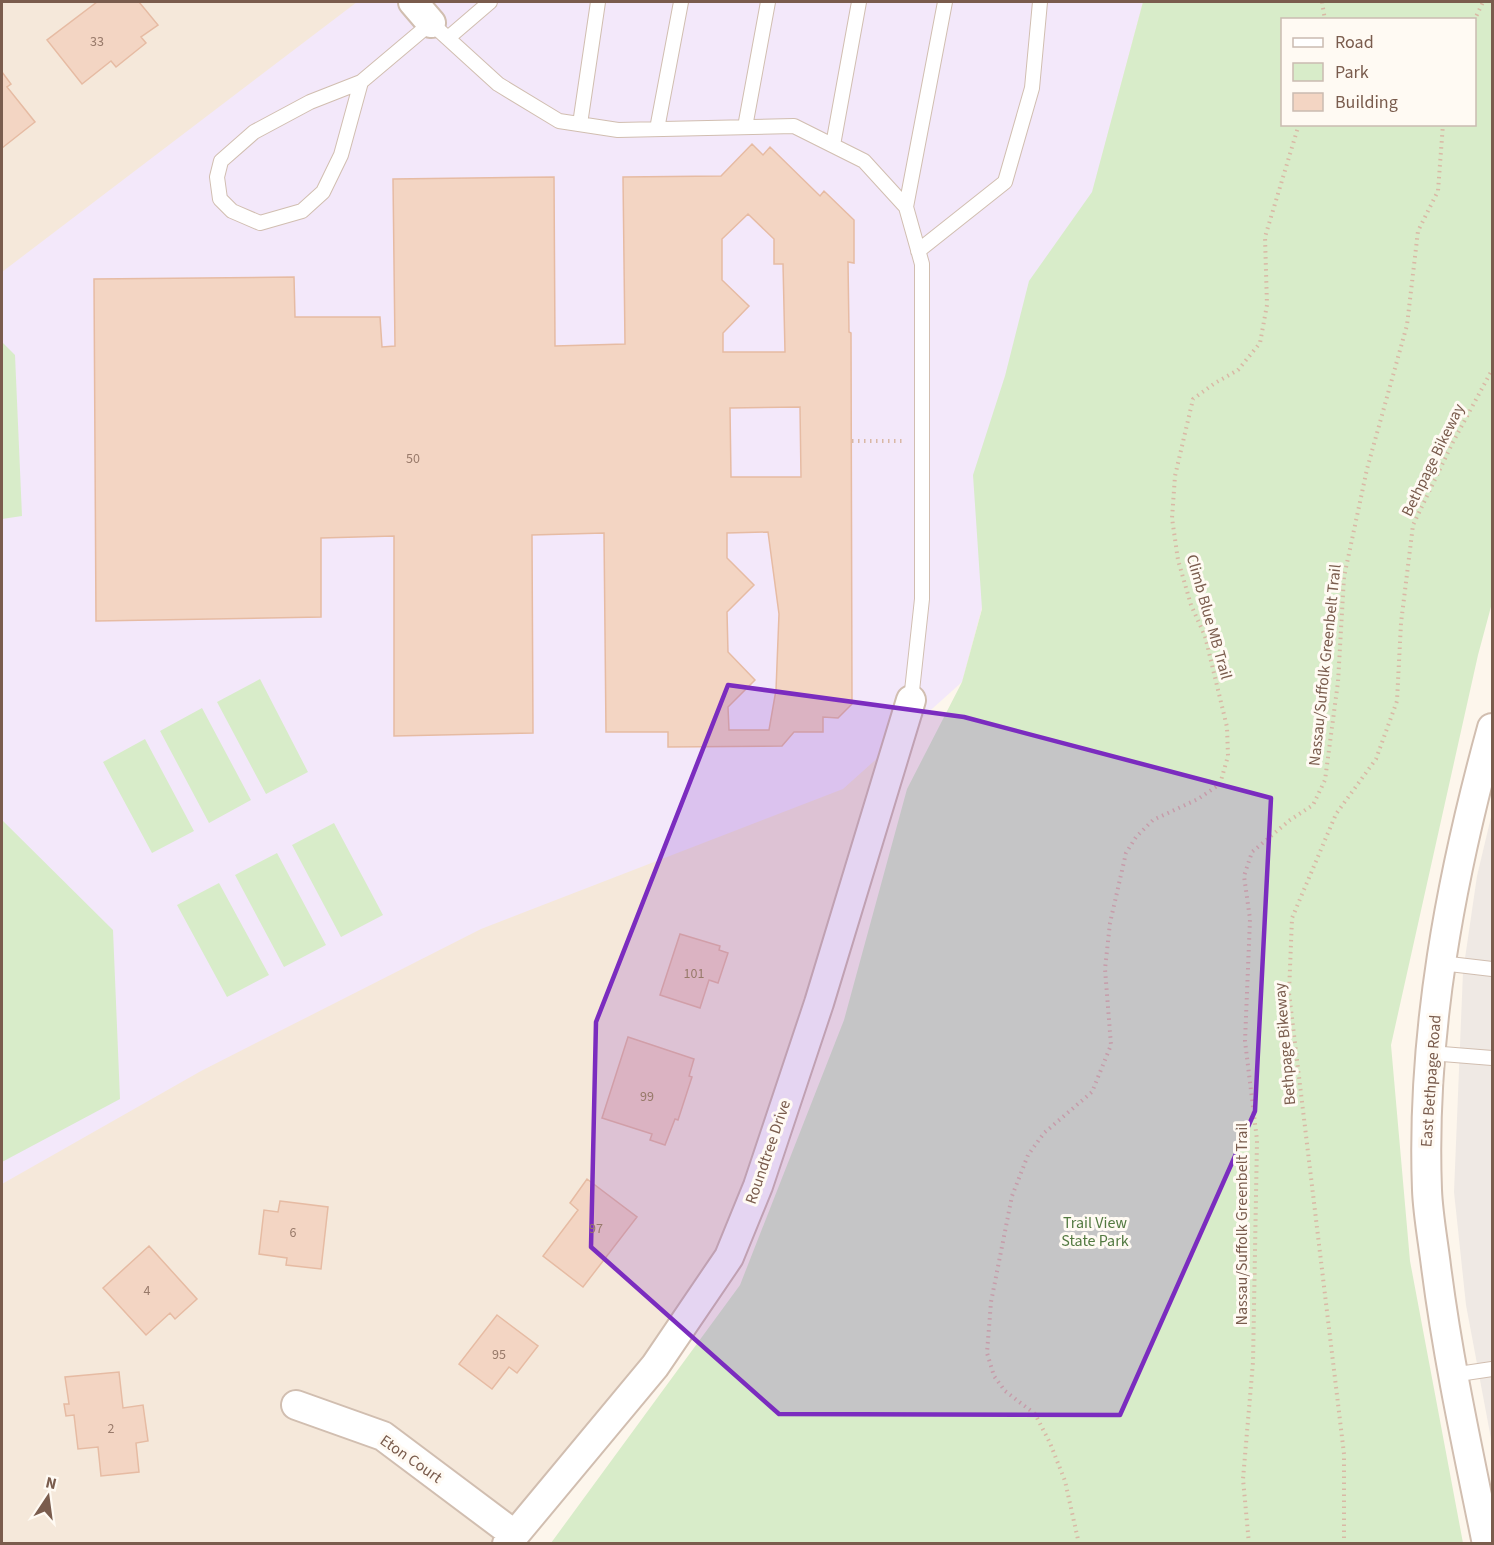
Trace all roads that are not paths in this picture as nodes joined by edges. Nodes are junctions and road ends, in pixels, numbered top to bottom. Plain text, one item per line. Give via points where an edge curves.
1 (413, 2) edge
2 (490, 2) edge
3 (598, 2) edge
4 (681, 2) edge
5 (768, 2) edge
6 (859, 2) edge
7 (945, 2) edge
8 (1040, 2) edge
9 (439, 31) junction
10 (361, 82) junction
11 (580, 124) junction
12 (745, 127) junction
13 (657, 129) junction
14 (832, 145) junction
15 (906, 207) junction
16 (918, 251) junction
17 (911, 700) joint
18 (1492, 728) edge
19 (1441, 963) junction
20 (1492, 969) edge
21 (1430, 1053) junction
22 (1492, 1058) edge
23 (1492, 1369) edge
24 (1452, 1375) junction
25 (296, 1405) dead end
26 (511, 1539) edge
27 (1487, 1544) edge

1 - 9 street
2 - 9 lane
3 - 11 lane
4 - 13 lane
5 - 12 lane
6 - 14 lane
7 - 15 lane
8 - 16 lane via 1032,88 1005,182
9 - 10 lane
9 - 11 lane via 498,84 559,121
10 - 10 lane via 310,102 254,132 221,161 217,177 220,199 232,212 260,224 302,211 324,192 341,156
11 - 13 lane via 618,130
12 - 13 lane
12 - 14 lane via 794,126
14 - 15 lane via 864,161
15 - 16 lane
16 - 17 lane via 922,264 922,599
17 - 26 street, Roundtree Drive via 819,1003 758,1186 729,1257 655,1366
18 - 19 street, East Bethpage Road
19 - 20 lane
19 - 21 street, East Bethpage Road
21 - 22 lane
21 - 24 street, East Bethpage Road via 1427,1192
23 - 24 lane
24 - 27 street, East Bethpage Road
25 - 26 street, Eton Court via 382,1436

